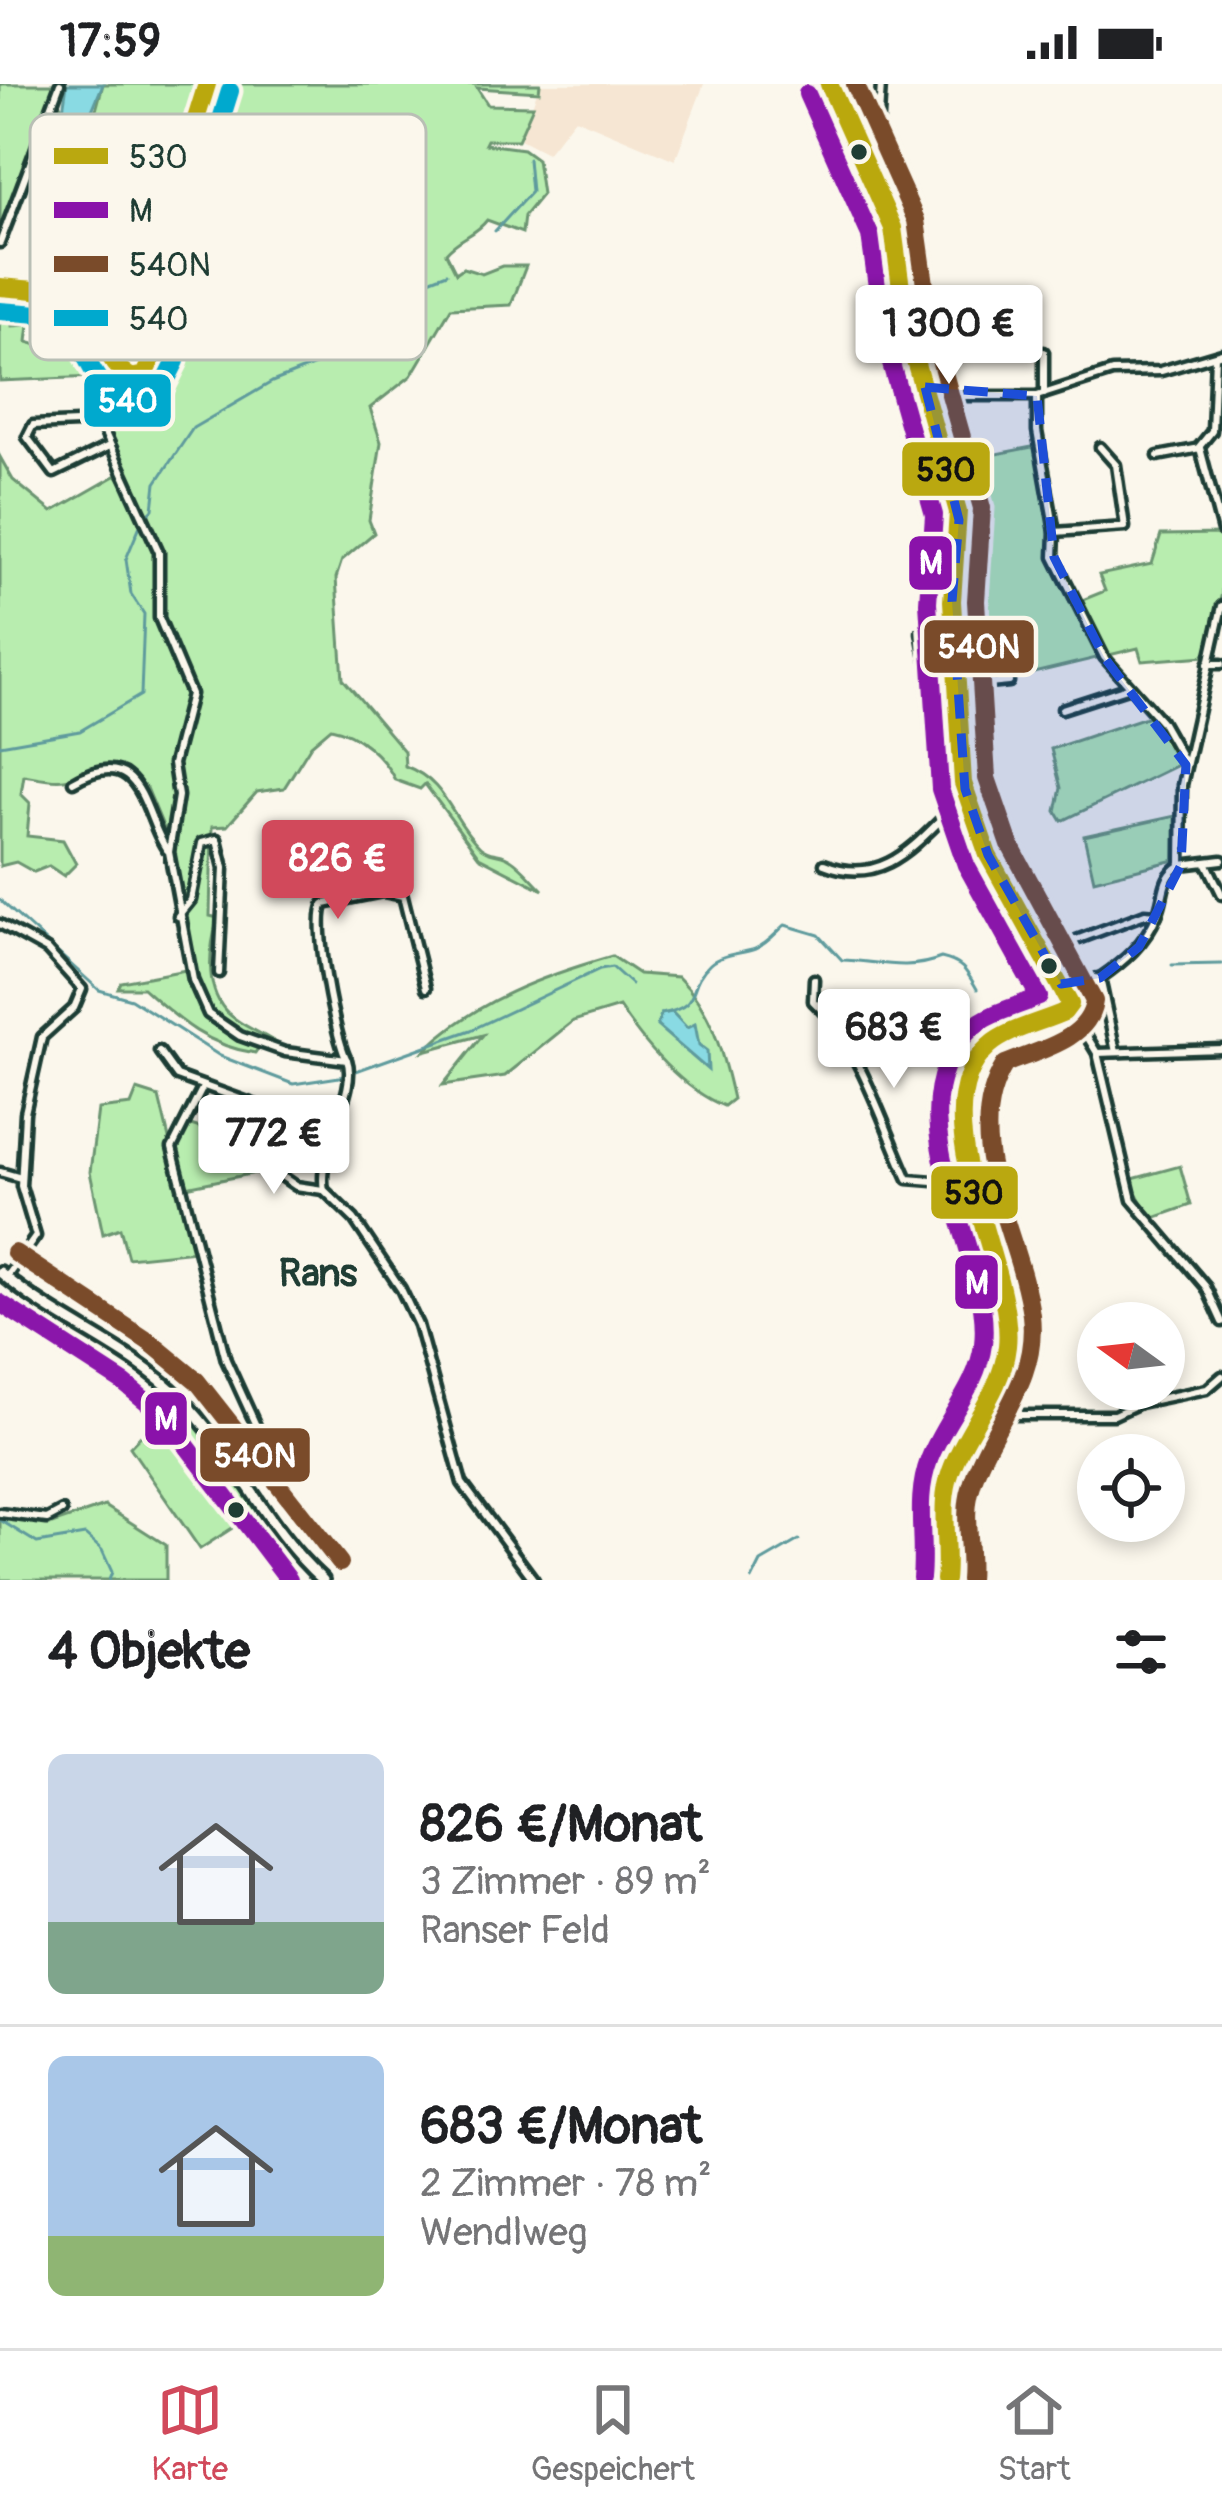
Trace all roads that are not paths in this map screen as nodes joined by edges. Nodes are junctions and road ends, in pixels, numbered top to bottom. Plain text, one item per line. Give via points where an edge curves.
1 (61, 84) edge
2 (207, 84) edge
3 (829, 84) edge
4 (881, 84) edge
5 (49, 114) edge
6 (198, 114) edge
7 (30, 164) edge
8 (874, 181) junction
9 (0, 243) edge
10 (0, 287) edge
11 (30, 289) edge
12 (1044, 352) dead end
13 (1218, 355) edge
14 (112, 360) edge
15 (151, 360) edge
16 (115, 369) junction
17 (925, 387) junction
18 (1041, 395) junction
19 (100, 422) junction
20 (1100, 447) dead end
21 (1199, 447) junction
22 (107, 448) junction
23 (1158, 456) dead end
24 (1222, 531) edge
25 (1055, 532) junction
26 (1222, 606) edge
27 (921, 632) dead end
28 (1208, 664) junction
29 (1222, 664) edge
30 (1009, 682) dead end
31 (955, 687) junction
32 (1128, 687) junction
33 (1062, 709) dead end
34 (956, 713) junction
35 (1186, 765) junction
36 (73, 782) dead end
37 (967, 796) junction
38 (170, 853) junction
39 (1222, 860) edge
40 (824, 864) dead end
41 (1207, 864) junction
42 (1181, 865) junction
43 (1222, 895) edge
44 (1157, 915) junction
45 (178, 916) junction
46 (0, 924) edge
47 (1040, 953) junction
48 (219, 973) dead end
49 (1100, 978) junction
50 (814, 979) dead end
51 (1061, 984) junction
52 (426, 988) dead end
53 (1070, 1007) junction
54 (1222, 1049) edge
55 (159, 1051) dead end
56 (1116, 1052) junction
57 (1097, 1053) junction
58 (347, 1060) junction
59 (203, 1088) junction
60 (0, 1172) edge
61 (21, 1178) junction
62 (971, 1184) junction
63 (324, 1190) junction
64 (3, 1275) edge
65 (1222, 1320) edge
66 (1222, 1376) edge
67 (985, 1414) junction
68 (237, 1464) junction
69 (62, 1511) dead end
70 (0, 1513) edge
71 (322, 1580) edge
72 (534, 1580) edge
73 (945, 1580) edge

1 - 5 street
2 - 6 main road
3 - 8 main road
4 - 8 street
7 - 9 street
8 - 17 main road via 896,238 906,326
10 - 11 main road
12 - 18 street
13 - 18 street via 1161,371 1112,372
13 - 21 street via 1212,430
14 - 16 main road
15 - 16 main road via 137,379
16 - 19 street
17 - 18 street via 961,396
17 - 31 main road via 959,520
18 - 25 street via 1037,431
19 - 22 street
19 - 22 street via 33,425 27,437 56,473
20 - 25 street via 1117,465 1125,527
21 - 23 street
21 - 24 street
22 - 38 street via 159,552 159,617 190,694 173,764 178,796
25 - 32 street via 1054,557 1104,657
26 - 28 street
27 - 34 street via 928,670
28 - 29 street
28 - 35 street
30 - 31 street
31 - 34 main road
32 - 33 street
32 - 35 street via 1161,721
34 - 37 main road
35 - 42 street
36 - 38 street via 103,773 139,786
37 - 40 street via 898,858 845,870
37 - 47 main road via 989,858
38 - 45 street
39 - 41 street
41 - 42 street
41 - 43 street
42 - 44 street via 1167,878
44 - 47 street
44 - 49 street via 1136,951
45 - 48 street via 191,900 202,843 217,838 224,868
45 - 58 street via 208,1014 240,1036
46 - 61 street via 47,950 79,981 82,996 42,1037
47 - 51 main road
49 - 51 street
49 - 56 street
50 - 62 street via 813,1001 832,1016 908,1179
51 - 53 main road
52 - 58 street via 403,896 323,904 320,940
53 - 57 street
53 - 62 main road via 997,1039 978,1060 965,1126
54 - 56 street
55 - 59 street via 177,1076
56 - 57 street
57 - 65 street via 1132,1200 1206,1287
58 - 63 street
59 - 63 street via 264,1109 253,1154 296,1186
59 - 68 street via 172,1148 226,1359 263,1441 262,1450
60 - 61 street
61 - 64 street via 36,1235
62 - 67 main road via 1008,1328 1004,1371
63 - 72 street via 359,1226 416,1319 462,1483
64 - 68 main road via 160,1379
66 - 67 street via 1207,1389 1114,1415
67 - 73 main road via 946,1488
68 - 71 main road via 286,1542
69 - 70 street via 47,1520

